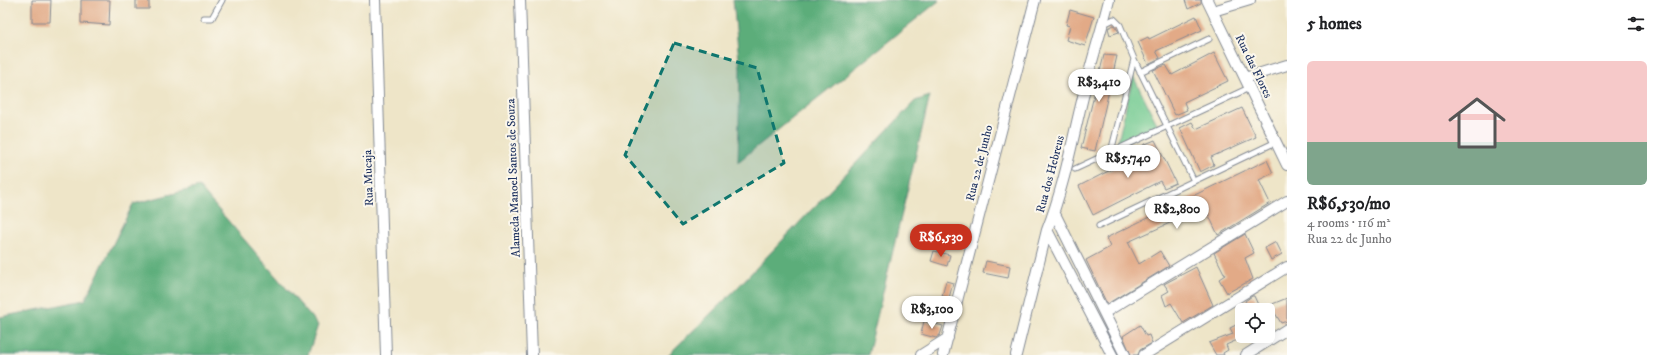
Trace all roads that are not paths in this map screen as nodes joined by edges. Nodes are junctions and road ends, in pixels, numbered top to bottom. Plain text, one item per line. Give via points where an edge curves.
1 (222, 0) edge
2 (375, 0) edge
3 (520, 0) edge
4 (1035, 0) edge
5 (1109, 0) edge
6 (1207, 0) edge
7 (1250, 0) edge
8 (1212, 11) junction
9 (204, 18) dead end
10 (1103, 24) junction
11 (1208, 39) dead end
12 (1134, 59) junction
13 (1287, 65) edge
14 (1140, 72) junction
15 (1245, 78) junction
16 (1249, 88) junction
17 (1168, 127) junction
18 (1276, 142) junction
19 (1111, 152) junction
20 (1284, 152) edge
21 (1287, 165) edge
22 (1075, 169) dead end
23 (1194, 181) junction
24 (1287, 201) edge
25 (1054, 212) junction
26 (1099, 226) dead end
27 (1047, 230) junction
28 (1287, 267) edge
29 (1104, 313) junction
30 (1287, 329) edge
31 (948, 338) junction
32 (386, 355) edge
33 (532, 355) edge
34 (921, 355) edge
35 (943, 355) edge
36 (1016, 355) edge
37 (1112, 355) edge
38 (1126, 355) edge
39 (1144, 355) edge
40 (1246, 355) edge

1 - 9 lane via 212,18
2 - 32 street, Rua Mucaja
3 - 33 street, Alameda Manoel Santos de Souza
4 - 31 street, Rua 22 de Junho
5 - 10 street, Rua dos Hebreus
6 - 8 street, Rua das Flores
7 - 8 street
8 - 15 street, Rua das Flores
10 - 12 lane via 1114,19 1120,25
10 - 25 street, Rua dos Hebreus
11 - 14 lane
12 - 14 lane
12 - 19 lane
13 - 15 street
14 - 17 lane
15 - 16 street, Rua das Flores
16 - 17 lane
16 - 18 street, Rua das Flores
17 - 19 lane
17 - 23 lane
18 - 20 street, Rua das Flores
18 - 23 lane
19 - 22 lane
20 - 21 street, Rua das Flores
23 - 26 lane
24 - 29 street
25 - 27 street, Rua dos Hebreus
25 - 29 street
27 - 36 street, Rua dos Hebreus
27 - 37 street
28 - 39 street
29 - 38 street
30 - 40 street
31 - 34 street
31 - 35 street, Rua 22 de Junho

